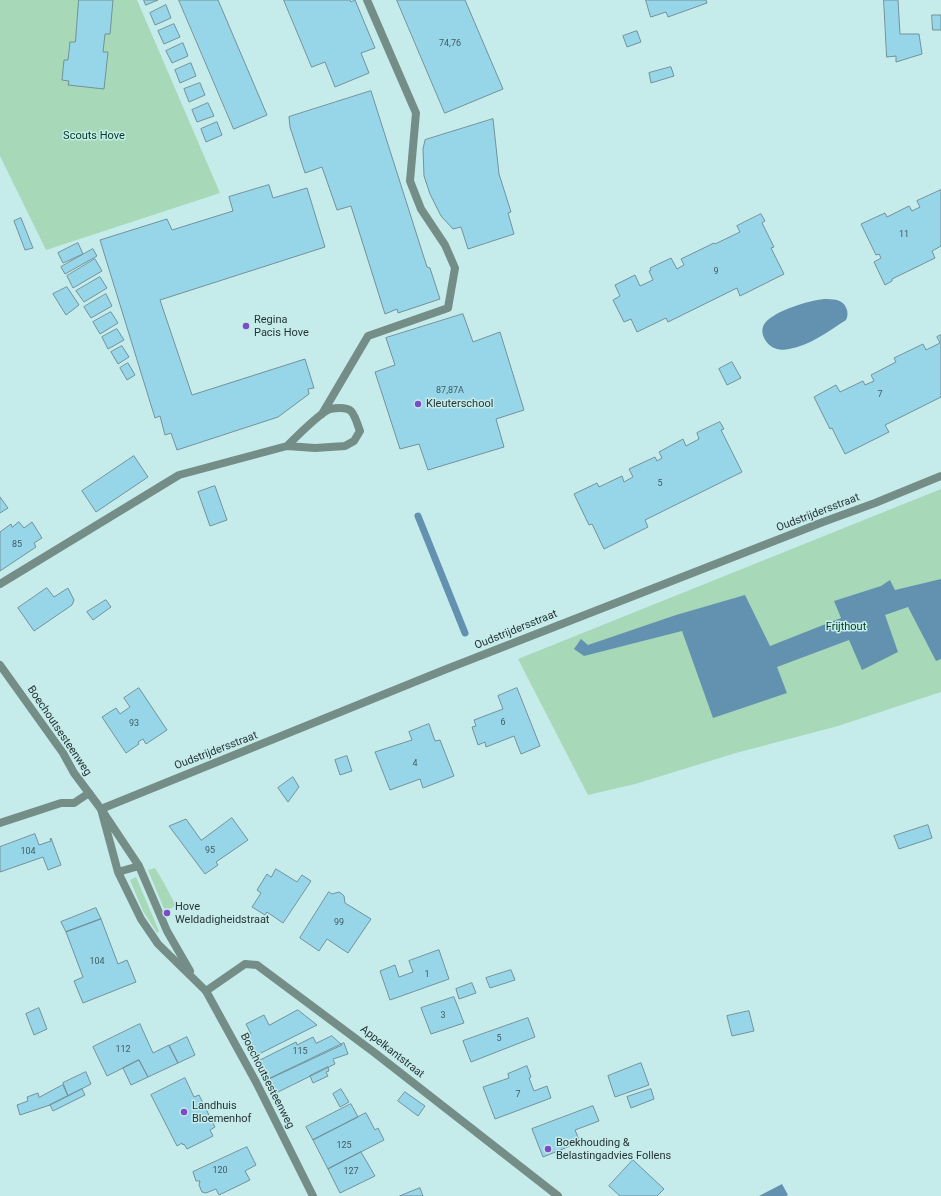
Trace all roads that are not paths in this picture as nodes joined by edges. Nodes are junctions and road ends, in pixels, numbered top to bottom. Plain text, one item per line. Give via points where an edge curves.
1 (367, 0) edge
2 (322, 414) junction
3 (287, 446) junction
4 (941, 476) edge
5 (0, 584) edge
6 (0, 665) edge
7 (89, 793) junction
8 (101, 809) junction
9 (0, 823) edge
10 (139, 866) junction
11 (118, 872) junction
12 (196, 980) junction
13 (206, 991) junction
14 (313, 1196) edge
15 (558, 1196) edge

1 - 2 street via 416,113 410,181 421,209 445,245 455,268 448,308 368,336
2 - 3 street
2 - 3 street via 329,409 350,410 360,431 354,441 345,446 330,448
3 - 5 street via 179,475
4 - 8 street, Oudstrijdersstraat via 444,670
6 - 7 street, Boechoutsesteenweg
7 - 8 street, Boechoutsesteenweg
7 - 9 street via 74,803 61,803
8 - 10 street, Boechoutsesteenweg
8 - 11 street, Boechoutsesteenweg
10 - 11 street
10 - 12 street, Boechoutsesteenweg via 167,931
11 - 12 street, Boechoutsesteenweg via 141,919 158,944
12 - 13 street, Boechoutsesteenweg
13 - 14 street, Boechoutsesteenweg via 256,1082
13 - 15 street, Appelkantstraat via 245,964 257,965 353,1036

